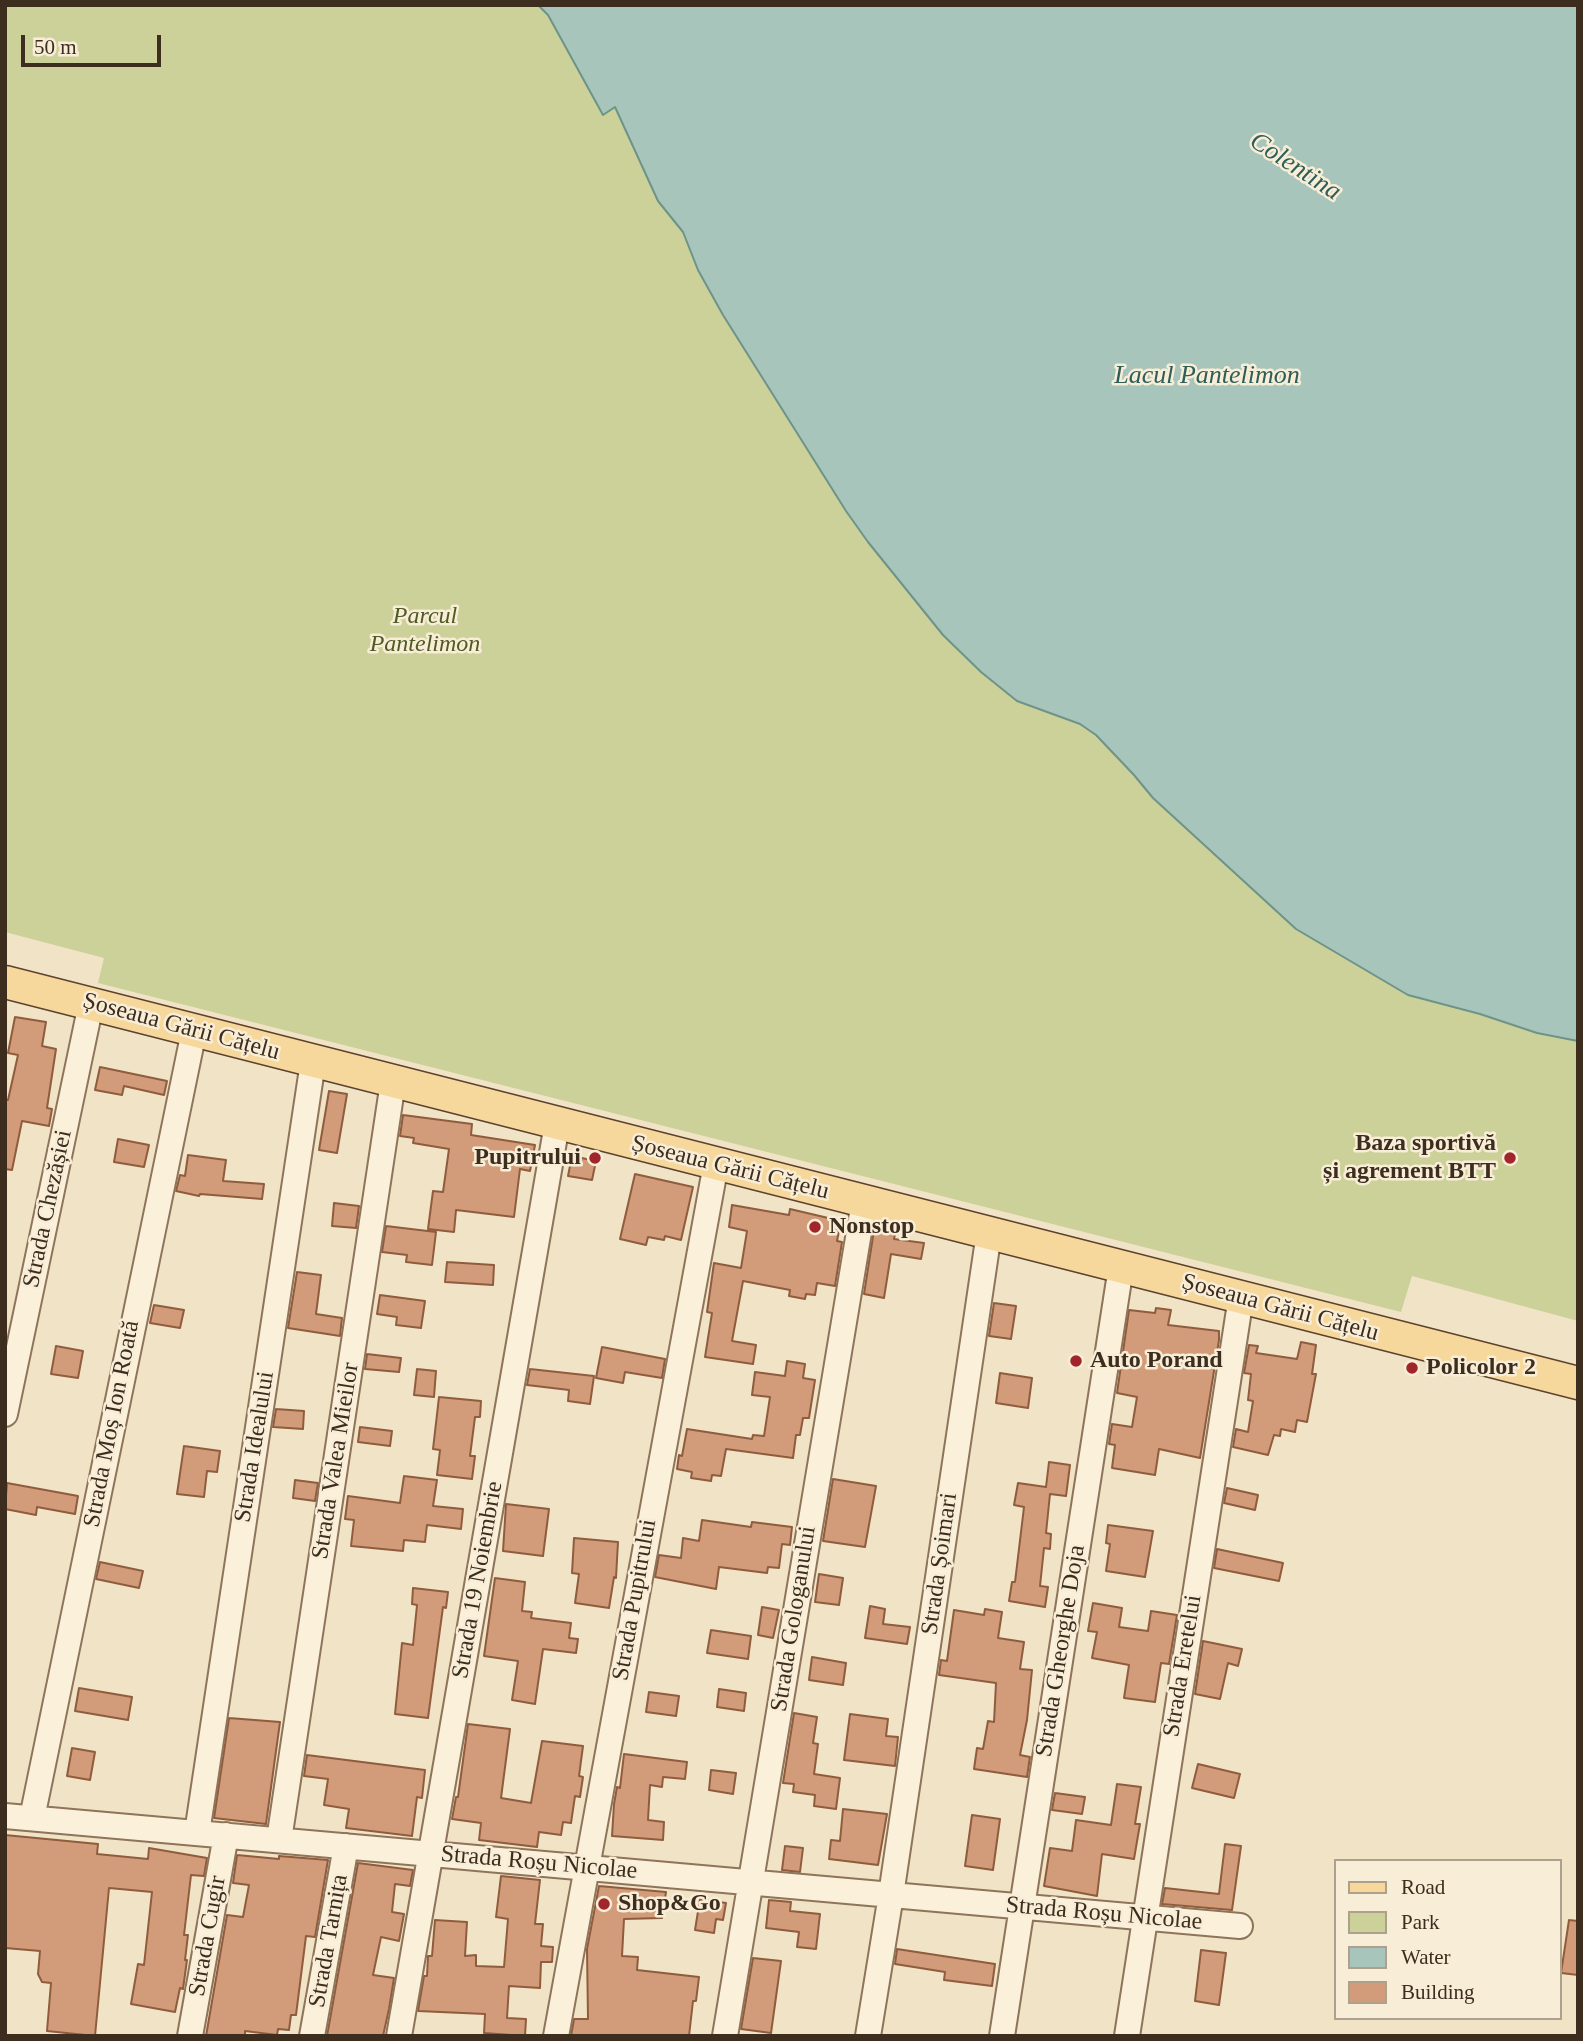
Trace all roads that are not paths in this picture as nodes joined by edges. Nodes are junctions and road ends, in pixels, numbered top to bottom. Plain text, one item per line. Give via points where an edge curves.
1 (5, 982) edge
2 (91, 1004) junction
3 (194, 1031) junction
4 (313, 1062) junction
5 (393, 1082) junction
6 (557, 1124) junction
7 (716, 1164) junction
8 (864, 1202) junction
9 (989, 1233) junction
10 (1121, 1267) junction
11 (1241, 1297) junction
12 (1578, 1383) edge
13 (5, 1414) edge
14 (5, 1816) edge
15 (32, 1818) junction
16 (197, 1833) junction
17 (226, 1835) junction
18 (279, 1840) junction
19 (346, 1846) junction
20 (431, 1854) junction
21 (586, 1867) junction
22 (751, 1882) junction
23 (891, 1895) junction
24 (1022, 1906) junction
25 (1144, 1917) junction
26 (1240, 1926) dead end
27 (190, 2036) edge
28 (312, 2036) edge
29 (399, 2036) edge
30 (556, 2036) edge
31 (725, 2036) edge
32 (868, 2036) edge
33 (1002, 2036) edge
34 (1127, 2036) edge

1 - 2 main road, Șoseaua Gării Cățelu
2 - 3 main road, Șoseaua Gării Cățelu
2 - 13 street, Strada Chezășiei
3 - 4 main road, Șoseaua Gării Cățelu
3 - 15 street, Strada Moș Ion Roată
4 - 5 main road, Șoseaua Gării Cățelu
4 - 16 street, Strada Idealului
5 - 6 main road, Șoseaua Gării Cățelu
5 - 18 street, Strada Valea Mieilor
6 - 7 main road, Șoseaua Gării Cățelu
6 - 20 street, Strada 19 Noiembrie
7 - 8 main road, Șoseaua Gării Cățelu
7 - 21 street, Strada Pupitrului
8 - 9 main road, Șoseaua Gării Cățelu
8 - 22 street, Strada Gologanului
9 - 10 main road, Șoseaua Gării Cățelu
9 - 23 street, Strada Șoimari
10 - 11 main road, Șoseaua Gării Cățelu
10 - 24 street, Strada Gheorghe Doja
11 - 12 main road, Șoseaua Gării Cățelu
11 - 25 street, Strada Eretelui
14 - 15 street, Strada Roșu Nicolae
15 - 16 street, Strada Roșu Nicolae
16 - 17 street, Strada Roșu Nicolae
17 - 18 street, Strada Roșu Nicolae
17 - 27 street, Strada Cugir
18 - 19 street, Strada Roșu Nicolae
19 - 20 street, Strada Roșu Nicolae
19 - 28 street, Strada Tarnița
20 - 21 street, Strada Roșu Nicolae
20 - 29 street, Strada 19 Noiembrie
21 - 22 street, Strada Roșu Nicolae
21 - 30 street, Strada Pupitrului
22 - 23 street, Strada Roșu Nicolae
22 - 31 street, Strada Gologanului
23 - 24 street, Strada Roșu Nicolae
23 - 32 street, Strada Șoimari
24 - 25 street, Strada Roșu Nicolae
24 - 33 street, Strada Gheorghe Doja
25 - 26 street, Strada Roșu Nicolae
25 - 34 street, Strada Eretelui

